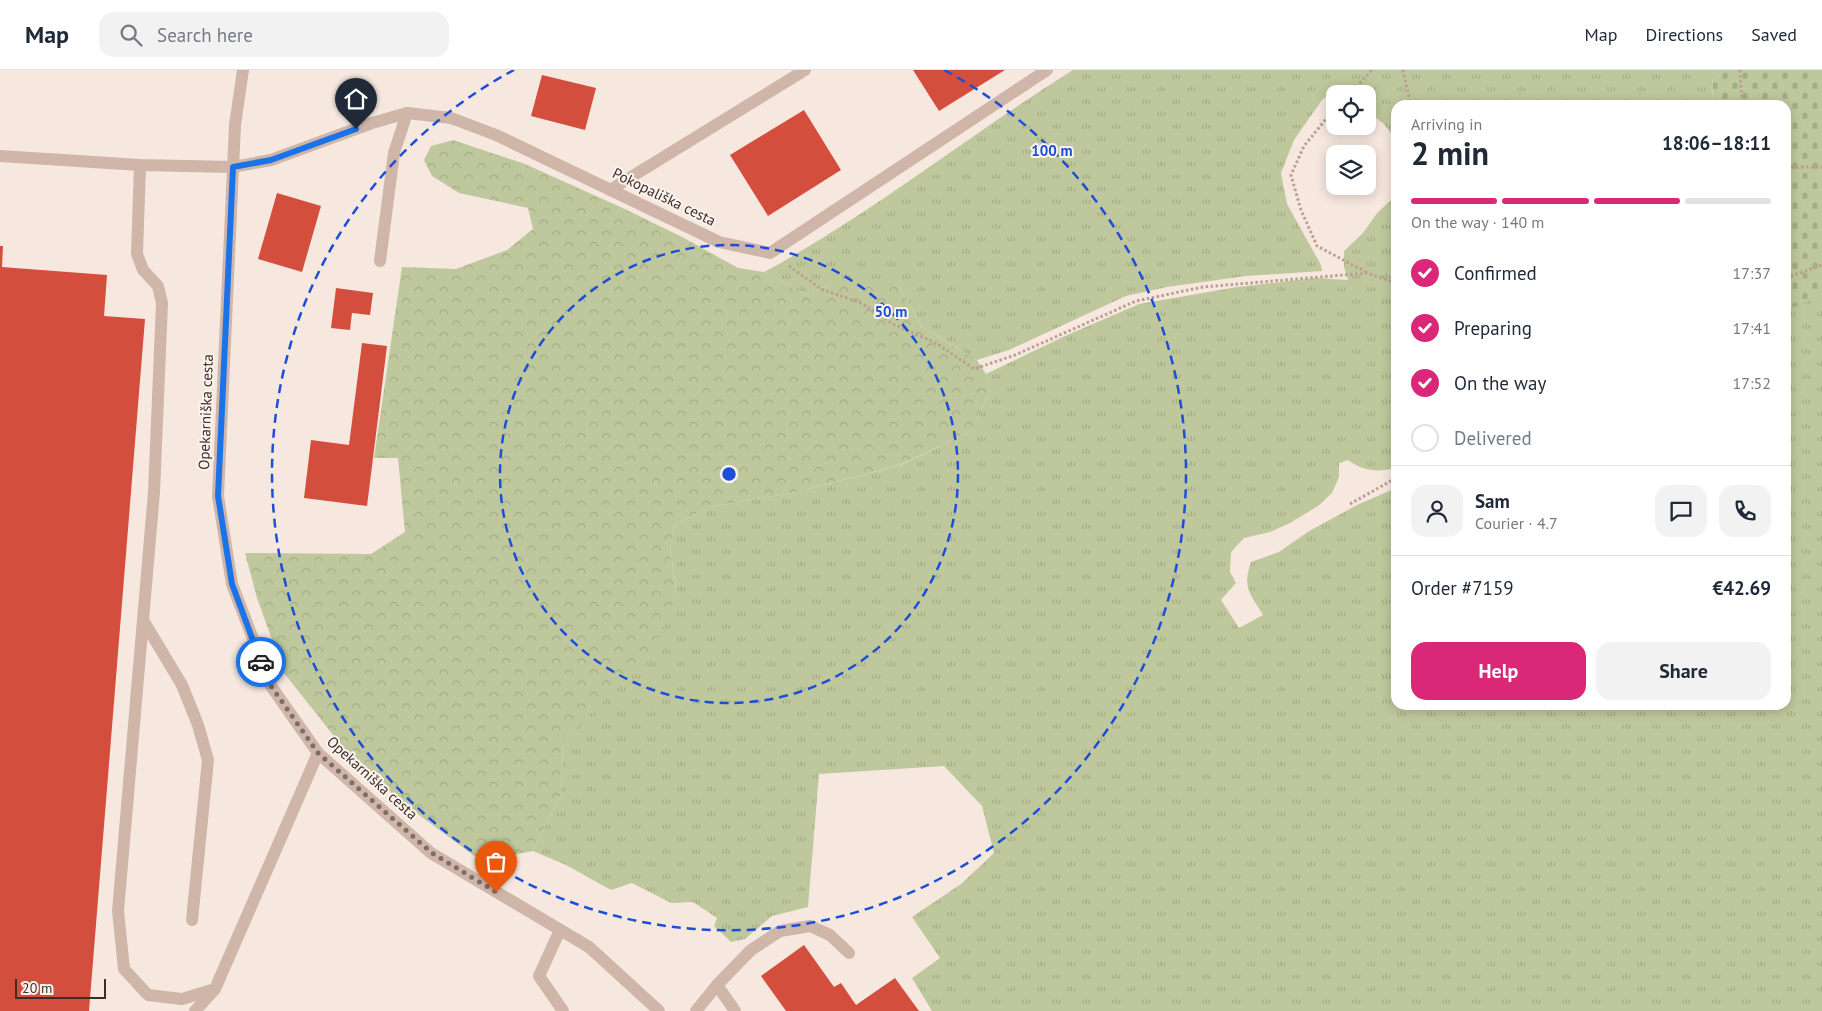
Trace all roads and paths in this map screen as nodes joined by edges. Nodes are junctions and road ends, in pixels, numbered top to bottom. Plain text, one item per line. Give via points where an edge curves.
1 (243, 70) edge
2 (805, 70) edge
3 (1047, 70) edge
4 (1372, 70) edge
5 (1403, 70) edge
6 (1740, 70) edge
7 (1358, 85) edge
8 (1410, 100) edge
9 (1742, 100) edge
10 (407, 113) junction
11 (1326, 119) edge
12 (0, 156) edge
13 (140, 165) junction
14 (233, 167) junction
15 (1791, 167) edge
16 (1822, 167) edge
17 (610, 190) junction
18 (770, 252) junction
19 (380, 261) dead end
20 (1822, 265) edge
21 (1366, 273) junction
22 (1791, 276) edge
23 (1391, 281) edge
24 (1391, 481) edge
25 (1350, 504) dead end
26 (143, 620) junction
27 (318, 753) junction
28 (192, 920) dead end
29 (560, 930) junction
30 (849, 953) dead end
31 (717, 985) junction
32 (215, 989) junction
33 (195, 1011) edge
34 (564, 1011) edge
35 (659, 1011) edge
36 (696, 1011) edge
37 (735, 1011) edge

1 - 14 street, Opekarniška cesta
2 - 17 street
3 - 18 street
4 - 7 path
5 - 8 path
6 - 9 path
10 - 14 street, Pokopališka cesta via 271,160
10 - 17 street, Pokopališka cesta via 451,118 496,135
10 - 19 street via 394,153
11 - 21 path via 1304,146 1291,176 1317,246
12 - 13 street, Pokopališka cesta
13 - 14 street, Pokopališka cesta
13 - 26 street via 137,254 143,270 158,286 162,303 154,492
14 - 27 street, Opekarniška cesta via 218,496 232,584 271,686
15 - 16 path
17 - 18 street, Pokopališka cesta via 719,242
18 - 21 path via 821,289 861,303 893,324 936,343 974,369 1015,355 1136,301 1203,287
20 - 22 path
21 - 23 path
24 - 25 path
26 - 28 street via 182,685 208,760
26 - 32 street via 118,911 124,969 148,996 182,999
27 - 29 street, Opekarniška cesta via 432,853
27 - 32 street
29 - 34 street via 539,976
29 - 35 street, Opekarniška cesta via 589,947
30 - 31 street via 830,935 810,926 780,931 751,950
31 - 36 street
31 - 37 street
32 - 33 street

